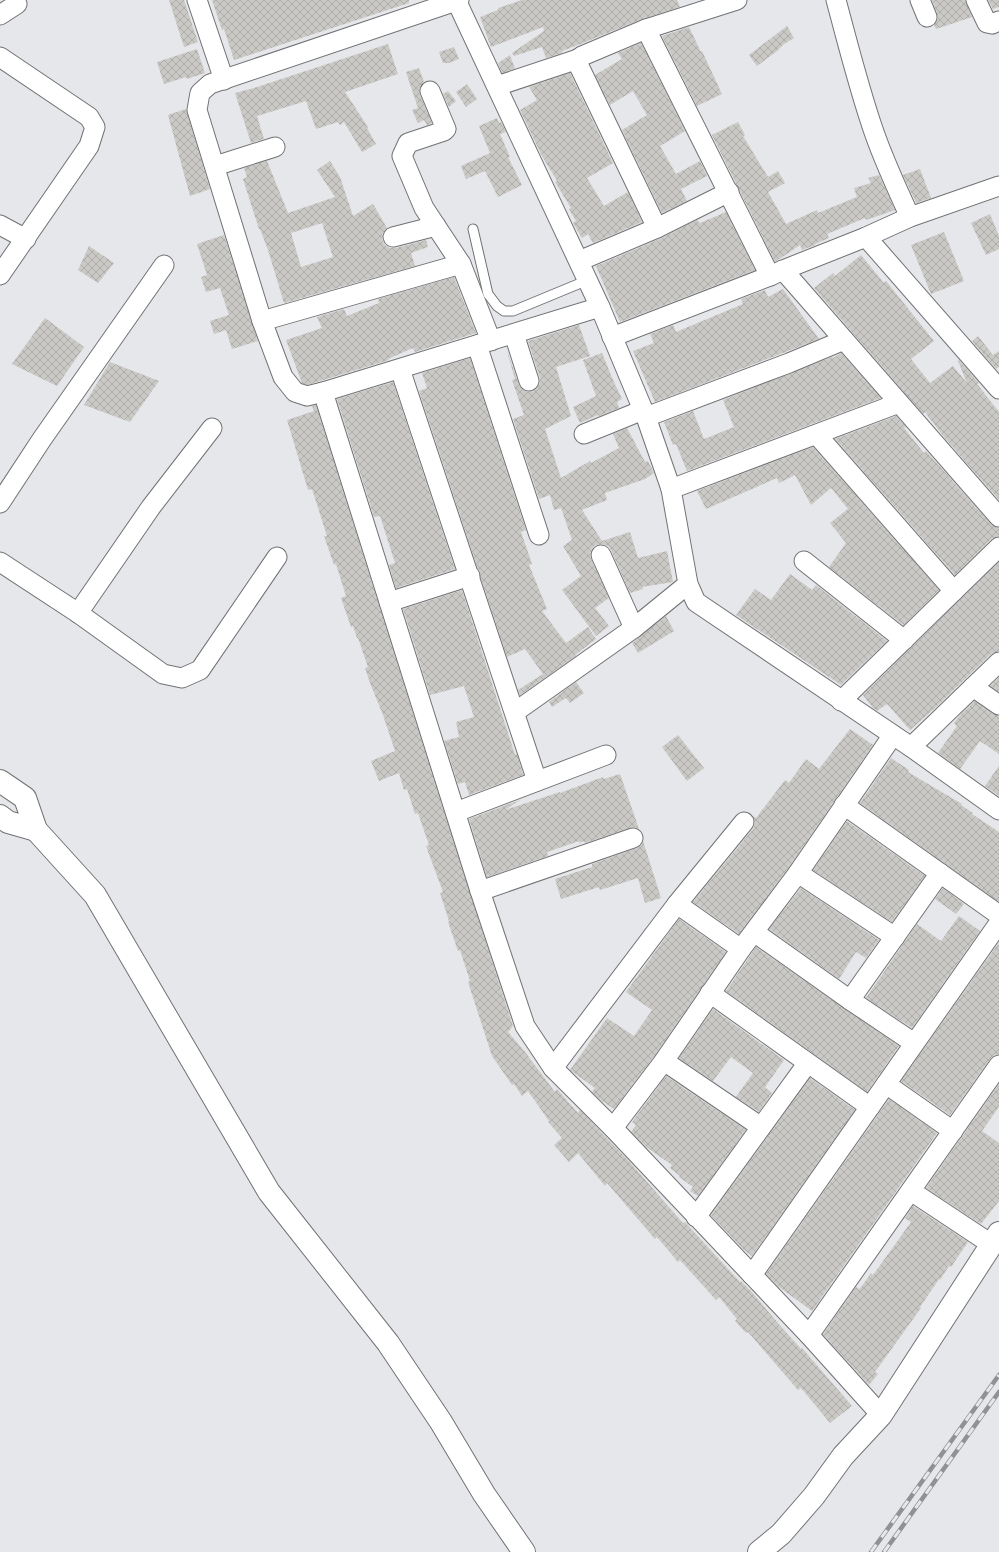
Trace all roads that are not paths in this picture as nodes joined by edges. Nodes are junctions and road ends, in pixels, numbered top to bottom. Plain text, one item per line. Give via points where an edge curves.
1 (197, 0) edge
2 (457, 0) edge
3 (737, 0) edge
4 (836, 0) edge
5 (976, 0) edge
6 (17, 4) dead end
7 (0, 15) edge
8 (999, 21) edge
9 (646, 29) junction
10 (0, 57) edge
11 (578, 59) junction
12 (224, 80) junction
13 (497, 86) junction
14 (430, 91) dead end
15 (274, 147) dead end
16 (215, 166) junction
17 (999, 186) edge
18 (729, 192) junction
19 (910, 217) junction
20 (0, 224) edge
21 (436, 226) junction
22 (657, 228) junction
23 (473, 229) dead end
24 (393, 237) dead end
25 (866, 237) junction
26 (26, 239) junction
27 (579, 261) junction
28 (461, 264) junction
29 (164, 265) dead end
30 (777, 273) junction
31 (0, 275) edge
32 (588, 280) junction
33 (600, 307) junction
34 (262, 321) junction
35 (514, 334) junction
36 (612, 337) junction
37 (844, 340) junction
38 (484, 343) junction
39 (400, 368) junction
40 (529, 381) dead end
41 (999, 389) edge
42 (323, 392) junction
43 (899, 403) junction
44 (645, 414) junction
45 (212, 428) dead end
46 (584, 434) dead end
47 (817, 435) junction
48 (671, 489) junction
49 (0, 503) edge
50 (999, 517) edge
51 (539, 534) dead end
52 (999, 547) edge
53 (601, 555) dead end
54 (277, 557) dead end
55 (804, 561) dead end
56 (0, 562) edge
57 (470, 576) junction
58 (688, 584) junction
59 (954, 591) junction
60 (390, 602) junction
61 (78, 613) junction
62 (634, 628) junction
63 (904, 640) junction
64 (999, 662) edge
65 (973, 687) junction
66 (841, 701) junction
67 (999, 705) edge
68 (515, 712) junction
69 (893, 735) junction
70 (911, 747) junction
71 (606, 755) dead end
72 (0, 780) edge
73 (537, 781) junction
74 (844, 805) junction
75 (999, 810) edge
76 (456, 812) junction
77 (0, 816) edge
78 (744, 822) dead end
79 (36, 830) junction
80 (633, 838) dead end
81 (798, 873) junction
82 (940, 873) junction
83 (480, 891) junction
84 (677, 904) junction
85 (999, 915) edge
86 (999, 923) edge
87 (754, 932) junction
88 (895, 937) junction
89 (741, 949) junction
90 (710, 994) junction
91 (850, 1000) junction
92 (914, 1043) junction
93 (664, 1061) junction
94 (807, 1064) junction
95 (999, 1065) edge
96 (553, 1068) junction
97 (886, 1084) junction
98 (870, 1107) junction
99 (761, 1127) junction
100 (613, 1128) junction
101 (953, 1131) junction
102 (911, 1190) junction
103 (696, 1217) junction
104 (995, 1239) edge
105 (752, 1276) junction
106 (809, 1335) junction
107 (881, 1415) junction
108 (524, 1552) edge
109 (759, 1552) edge

1 - 12 street
2 - 12 street
2 - 13 street
3 - 9 street
4 - 19 street via 874,132
5 - 8 street via 987,23
6 - 7 street
9 - 11 street
9 - 18 street
10 - 26 street via 89,117 95,127 89,146
11 - 13 street
11 - 22 street via 579,66
12 - 16 street via 210,84 200,93 197,110
13 - 27 street
14 - 21 street via 446,129 408,143 402,156 424,208
15 - 16 street
16 - 34 street
17 - 19 street
18 - 22 street
18 - 30 street
19 - 25 street
20 - 26 street
21 - 24 street
21 - 28 street
22 - 27 street
23 - 32 lane via 488,294 504,311 513,311
25 - 30 street
25 - 41 street
26 - 31 street
27 - 32 street
28 - 34 street
28 - 38 street
29 - 49 street
30 - 36 street
30 - 37 street
32 - 33 street
33 - 35 street
33 - 36 street
34 - 42 street via 283,377 295,392 307,396
35 - 38 street
35 - 40 street
36 - 44 street
37 - 43 street
37 - 44 street via 789,363
38 - 39 street
38 - 51 street
39 - 42 street
39 - 57 street
42 - 60 street
43 - 47 street
43 - 50 street
44 - 46 street
44 - 48 street
45 - 61 street via 151,507
47 - 48 street
47 - 59 street
48 - 58 street
52 - 59 street
53 - 62 street
54 - 61 street via 200,670 182,678 163,674
55 - 63 street
56 - 61 street
57 - 60 street
57 - 68 street
58 - 62 street
58 - 66 street via 696,602
59 - 63 street
60 - 76 street
62 - 68 street
63 - 66 street
64 - 65 street
65 - 67 street
65 - 70 street
66 - 69 street
68 - 73 street
69 - 70 street
69 - 74 street
70 - 75 street
71 - 73 street
72 - 79 street via 25,798
73 - 76 street
74 - 81 street
74 - 82 street
76 - 83 street
77 - 79 street via 8,822
78 - 84 street
79 - 108 street via 96,895 269,1192 388,1343 442,1422 484,1494
80 - 83 street
81 - 87 street
81 - 88 street
82 - 85 street
82 - 88 street
83 - 96 street via 525,1026
84 - 89 street
84 - 96 street
86 - 92 street
87 - 89 street
87 - 91 street
88 - 91 street
89 - 90 street
90 - 93 street
90 - 94 street
91 - 92 street
92 - 97 street
93 - 99 street
93 - 100 street
94 - 98 street
94 - 99 street
95 - 101 street
96 - 100 street
97 - 98 street
97 - 101 street
98 - 105 street
99 - 103 street
100 - 103 street
101 - 102 street
102 - 104 street
102 - 106 street
103 - 105 street
104 - 107 street
105 - 106 street
106 - 107 street
107 - 109 street via 843,1456 814,1496 781,1534

